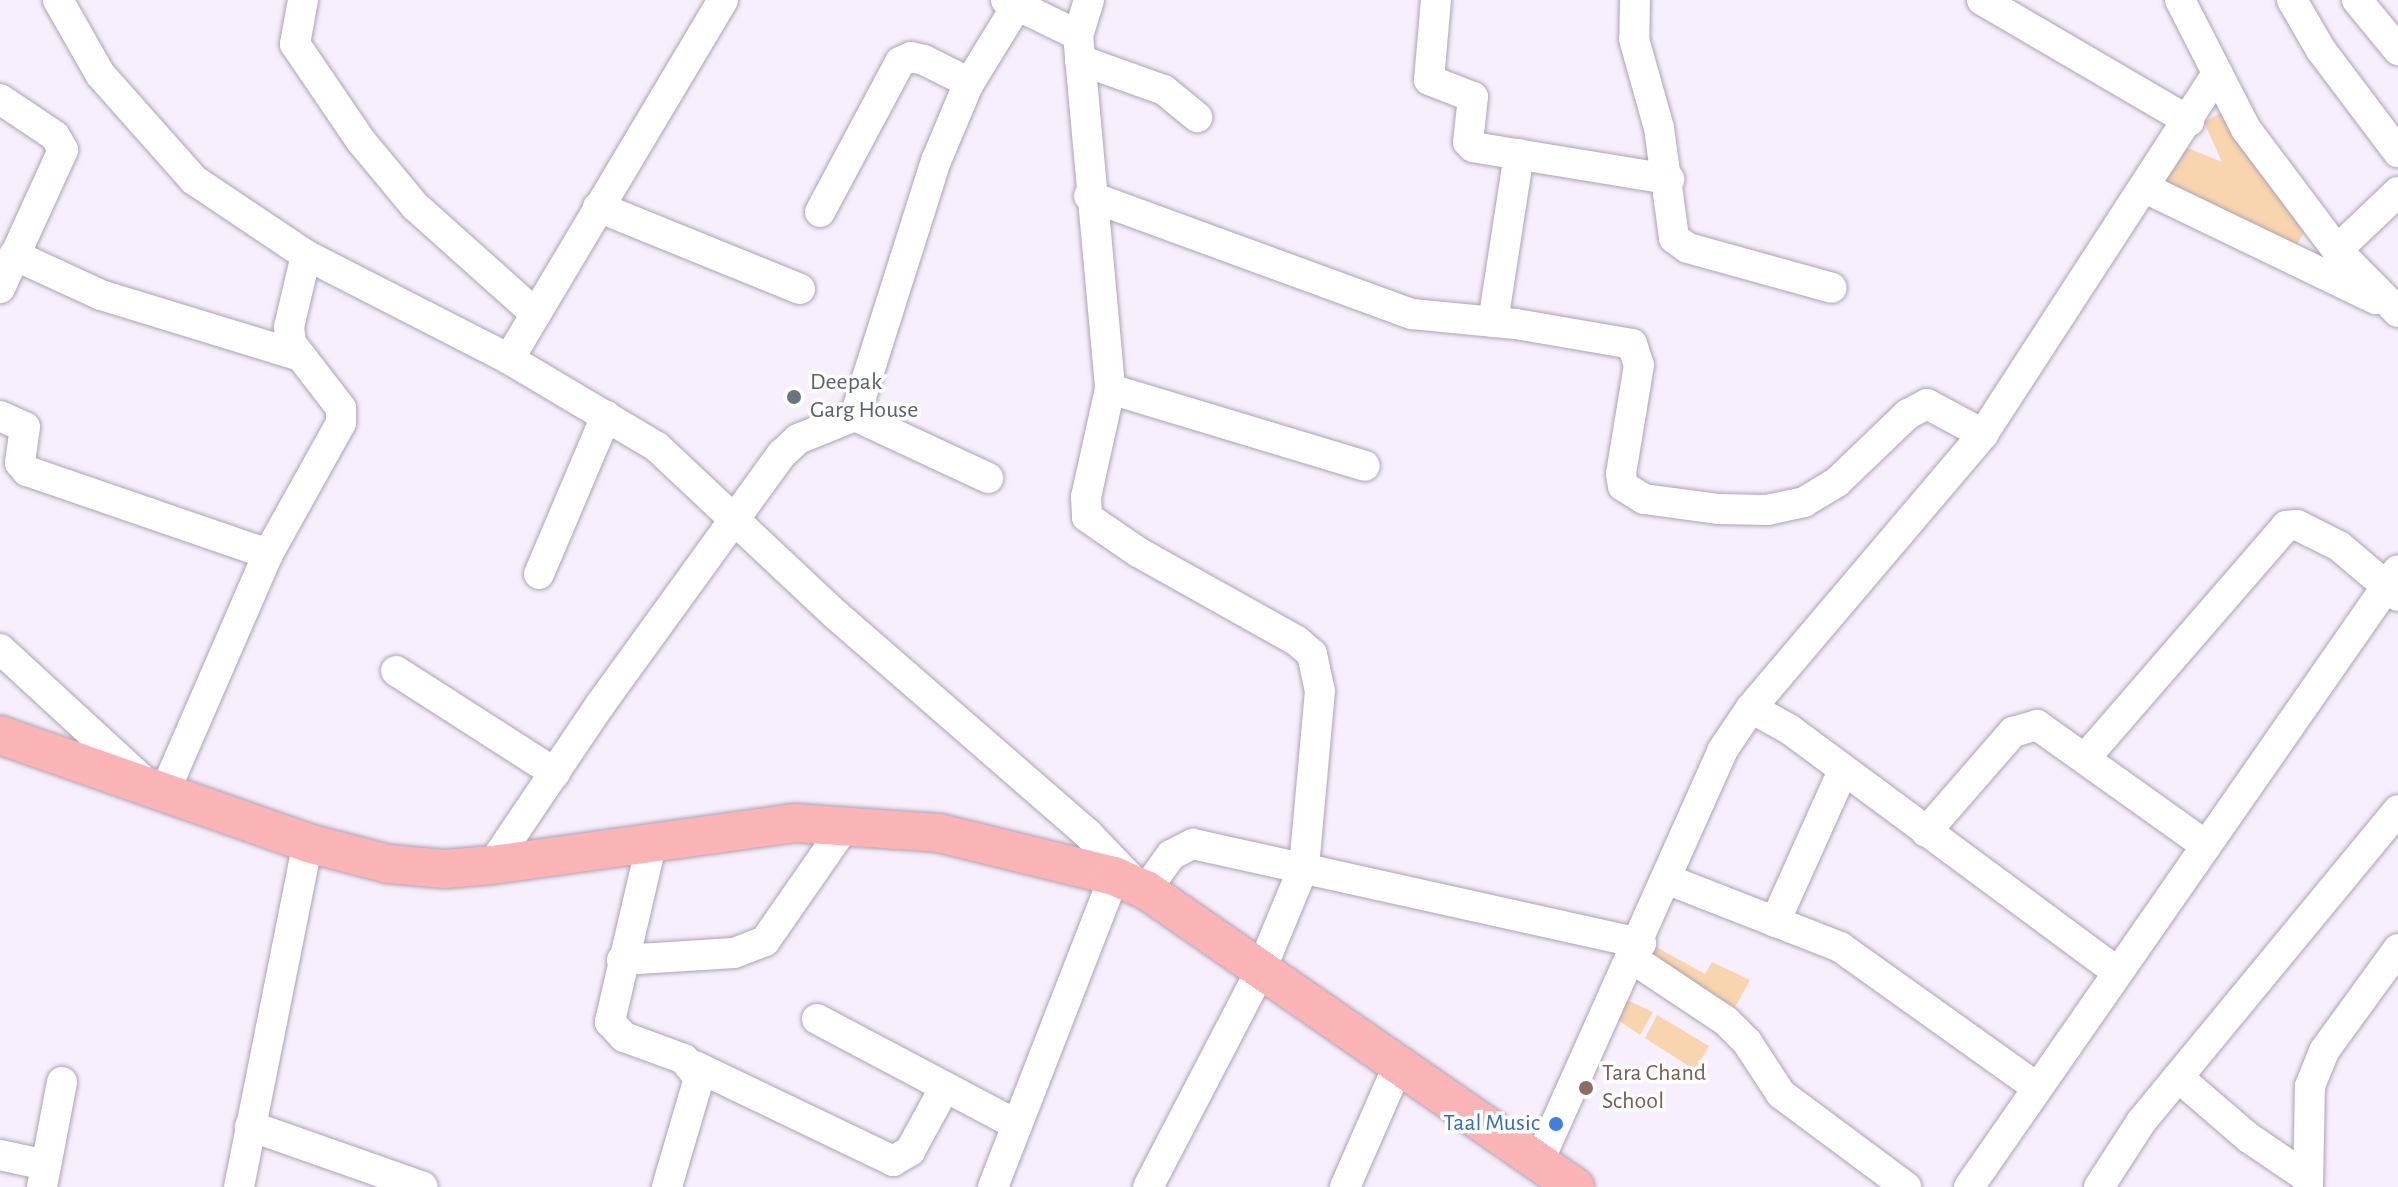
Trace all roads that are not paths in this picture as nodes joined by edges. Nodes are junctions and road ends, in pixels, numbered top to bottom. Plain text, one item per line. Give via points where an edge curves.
1 (58, 0) edge
2 (303, 0) edge
3 (723, 0) edge
4 (1089, 0) edge
5 (1436, 0) edge
6 (1635, 0) edge
7 (1982, 0) edge
8 (2180, 0) edge
9 (2292, 0) edge
10 (2357, 0) edge
11 (1011, 4) edge
12 (1079, 48) junction
13 (2398, 50) edge
14 (2217, 73) junction
15 (970, 83) junction
16 (0, 99) edge
17 (1197, 117) dead end
18 (2189, 121) junction
19 (2398, 152) edge
20 (1519, 154) junction
21 (1669, 179) junction
22 (2147, 189) junction
23 (2398, 192) edge
24 (1089, 196) junction
25 (598, 207) junction
26 (820, 212) dead end
27 (2337, 250) junction
28 (14, 255) junction
29 (306, 255) junction
30 (0, 288) edge
31 (1832, 288) dead end
32 (800, 289) dead end
33 (2395, 310) edge
34 (536, 314) junction
35 (1493, 322) junction
36 (294, 354) junction
37 (509, 359) junction
38 (1110, 389) junction
39 (0, 416) edge
40 (606, 416) junction
41 (855, 416) junction
42 (1983, 434) junction
43 (1365, 466) dead end
44 (988, 478) dead end
45 (733, 517) junction
46 (268, 554) junction
47 (539, 574) dead end
48 (2394, 585) edge
49 (0, 649) edge
50 (396, 671) dead end
51 (1751, 708) junction
52 (0, 735) edge
53 (2087, 756) junction
54 (1843, 771) junction
55 (555, 773) junction
56 (157, 788) junction
57 (2398, 810) edge
58 (845, 826) junction
59 (1926, 832) junction
60 (652, 841) junction
61 (308, 843) junction
62 (2204, 844) junction
63 (492, 865) junction
64 (1304, 866) junction
65 (1666, 879) junction
66 (1132, 883) junction
67 (1775, 922) junction
68 (2398, 949) edge
69 (1637, 951) junction
70 (622, 960) junction
71 (1261, 970) junction
72 (2116, 971) junction
73 (817, 1019) dead end
74 (1400, 1062) junction
75 (695, 1066) junction
76 (2178, 1077) junction
77 (62, 1082) dead end
78 (2035, 1086) junction
79 (945, 1087) junction
80 (1017, 1125) junction
81 (250, 1126) junction
82 (0, 1155) edge
83 (1539, 1161) junction
84 (44, 1176) edge
85 (391, 1182) edge
86 (2308, 1182) edge
87 (239, 1187) edge
88 (423, 1187) edge
89 (667, 1187) edge
90 (993, 1187) edge
91 (1148, 1187) edge
92 (1345, 1187) edge
93 (1575, 1187) edge
94 (1906, 1187) edge
95 (1969, 1187) edge
96 (2099, 1187) edge

1 - 29 street via 100,74 161,147 225,204
2 - 34 street via 295,44 361,141 415,206
3 - 25 street
4 - 12 street
5 - 20 street via 1429,80 1473,97 1468,142 1473,147
6 - 21 street via 1639,67
7 - 18 street
8 - 14 street
9 - 19 street via 2321,50
10 - 13 street
11 - 12 street
11 - 15 street
12 - 17 street via 1164,90
12 - 24 street
14 - 18 street
14 - 27 street via 2246,129
15 - 26 street via 924,60 911,57 900,62
15 - 41 street via 936,161
16 - 28 street via 55,136 63,150
18 - 22 street
20 - 21 street
20 - 35 street
21 - 31 street via 1672,229 1679,244
22 - 33 street
22 - 42 street
23 - 27 street
24 - 35 street via 1370,302 1412,314
24 - 38 street
25 - 32 street
25 - 34 street
27 - 33 street
28 - 30 street
28 - 36 street via 101,295
29 - 36 street via 289,327
29 - 37 street
34 - 37 street
35 - 42 street via 1622,340 1638,351 1621,474 1623,486 1644,499 1767,510 1804,502 1837,482 1908,414 1927,404
36 - 46 street via 341,408 341,423
37 - 40 street
38 - 43 street
38 - 64 street via 1086,497 1087,517 1312,654 1320,691
39 - 46 street via 25,427 20,463 27,471
40 - 45 street via 657,447
40 - 47 street
41 - 44 street
41 - 45 street via 798,439
42 - 51 street
45 - 55 street
45 - 66 street via 836,615 1087,833
46 - 56 street
48 - 53 street via 2339,546 2297,525 2286,526
48 - 62 street
49 - 56 street
50 - 55 street
51 - 54 street via 1789,729
51 - 65 street via 1696,802
52 - 56 main road
53 - 59 street via 2051,730 2025,726 1978,769
53 - 62 street
54 - 59 street
54 - 67 street
55 - 63 street
56 - 61 main road
57 - 76 street
58 - 60 main road via 794,823
58 - 66 main road via 939,833
58 - 70 street via 765,941 734,953
59 - 72 street
60 - 63 main road
60 - 70 street
61 - 63 main road via 389,864 445,869
61 - 81 street
62 - 72 street
64 - 66 street via 1193,844
64 - 69 street
64 - 71 street
65 - 67 street
65 - 69 street
66 - 71 main road
66 - 80 street
67 - 78 street via 1861,960
68 - 86 street via 2324,1051 2310,1086
69 - 83 street
69 - 94 street via 1726,1021 1747,1042 1781,1094
70 - 75 street via 610,1008 615,1030
71 - 74 main road
71 - 91 street
72 - 78 street
73 - 79 street
74 - 83 main road
74 - 92 street
75 - 79 street via 893,1161 910,1151
75 - 89 street via 700,1089
76 - 86 street
76 - 96 street
77 - 84 street
78 - 95 street
79 - 80 street
80 - 90 street
81 - 85 street
81 - 87 street
82 - 84 street
83 - 93 main road
85 - 88 street

